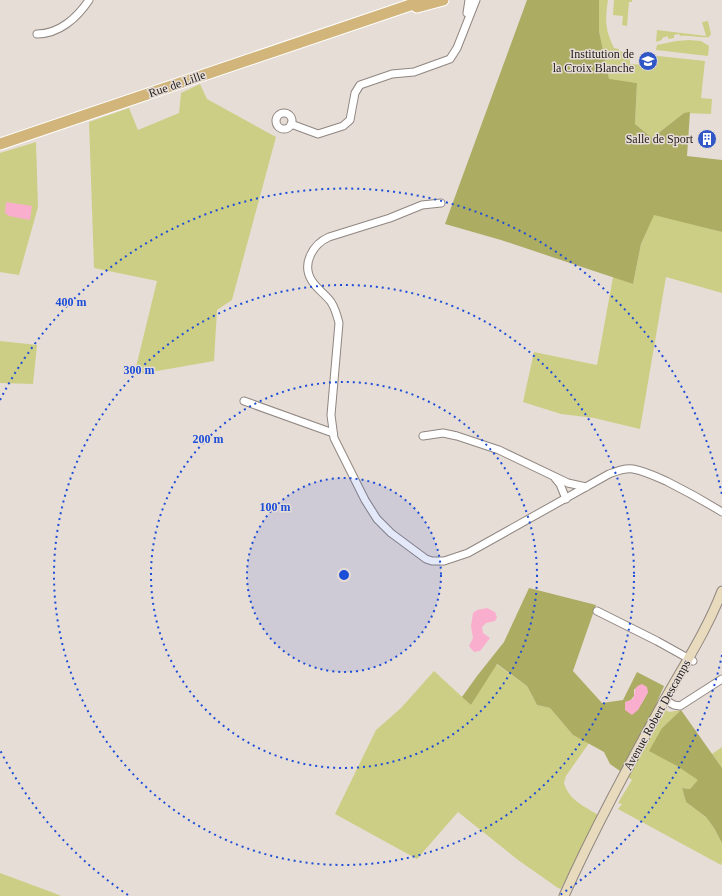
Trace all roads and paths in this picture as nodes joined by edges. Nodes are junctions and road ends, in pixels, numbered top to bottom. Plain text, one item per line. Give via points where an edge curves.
1 (89, 0) edge
2 (425, 0) edge
3 (443, 0) edge
4 (469, 0) edge
5 (476, 0) edge
6 (355, 24) junction
7 (463, 33) junction
8 (37, 34) dead end
9 (291, 124) dead end
10 (0, 144) edge
11 (441, 202) dead end
12 (244, 401) dead end
13 (333, 434) junction
14 (423, 436) dead end
15 (553, 476) junction
16 (586, 487) junction
17 (566, 499) junction
18 (722, 512) edge
19 (722, 591) edge
20 (722, 601) edge
21 (596, 611) dead end
22 (702, 640) junction
23 (691, 659) junction
24 (722, 679) edge
25 (667, 701) junction
26 (564, 896) edge

1 - 8 street via 63,26 48,33
2 - 6 main road, Rue de Lille
3 - 6 main road, Rue de Lille
4 - 7 street
5 - 7 street
6 - 10 main road, Rue de Lille
7 - 9 street via 455,53 447,60 417,71 392,74 360,85 355,93 351,117 346,125 318,134
11 - 13 street via 422,205 329,237 321,241 312,252 308,261 309,275 332,304 339,323 331,410
12 - 13 street
13 - 17 street via 364,500 378,520 430,561 447,561 468,553
14 - 15 street via 443,433 457,436 499,450
15 - 16 street
15 - 17 street via 560,484
16 - 17 street
16 - 18 street via 615,472 634,469 660,478
19 - 22 main road
20 - 22 main road
21 - 23 street
22 - 23 main road, Avenue Robert Descamps
23 - 25 main road, Avenue Robert Descamps
24 - 25 street via 680,706
25 - 26 main road, Avenue Robert Descamps via 614,794

